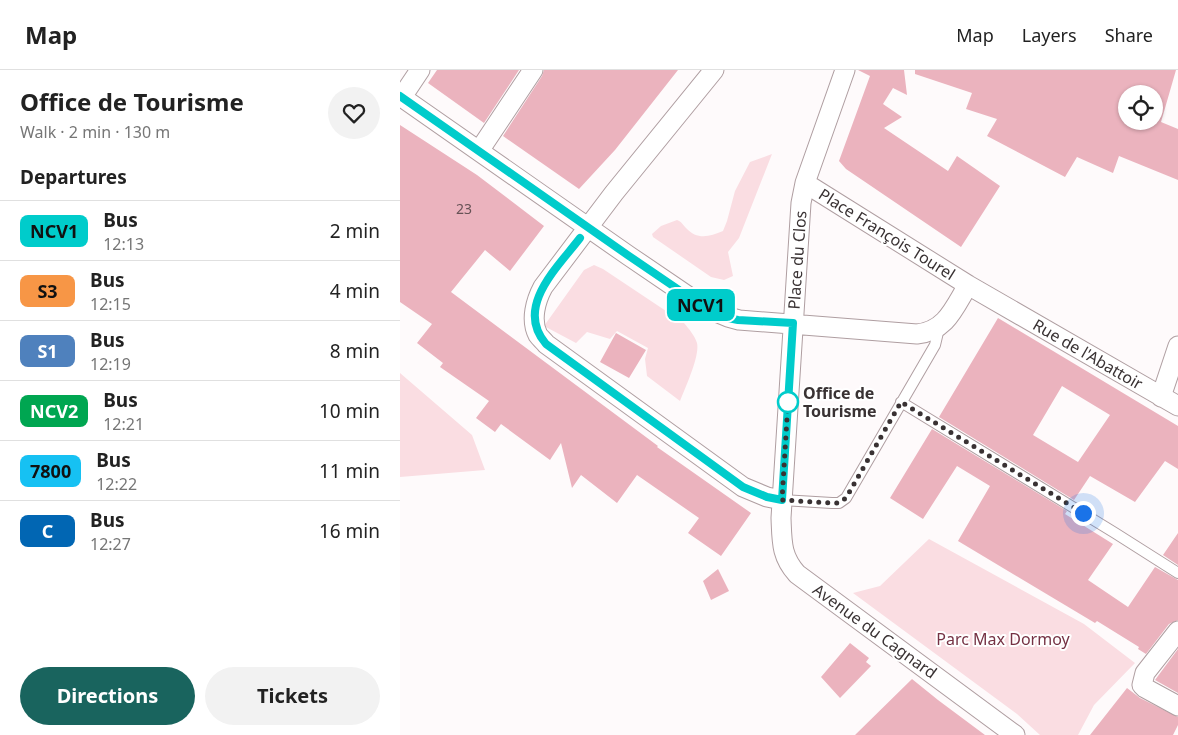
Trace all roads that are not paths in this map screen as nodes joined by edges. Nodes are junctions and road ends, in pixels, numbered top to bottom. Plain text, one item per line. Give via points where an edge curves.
1 (420, 70) edge
2 (533, 70) edge
3 (714, 70) edge
4 (846, 70) edge
5 (401, 96) edge
6 (479, 151) junction
7 (805, 183) junction
8 (588, 227) junction
9 (968, 285) junction
10 (793, 323) junction
11 (939, 328) junction
12 (1178, 346) edge
13 (1162, 397) junction
14 (901, 402) junction
15 (1178, 406) edge
16 (782, 500) junction
17 (1178, 573) edge
18 (1178, 631) edge
19 (1178, 706) edge
20 (1016, 735) edge

1 - 5 street
2 - 6 street
3 - 8 street
4 - 7 street, Place du Clos
5 - 6 street, Place du Clos
6 - 8 street, Place du Clos
7 - 9 street, Place François Tourel
7 - 10 street, Place du Clos
8 - 10 street, Place du Clos via 704,307 738,320
8 - 16 street via 542,287 536,300 538,335 743,487
9 - 11 street
9 - 13 street, Rue de l'Abattoir
10 - 11 street via 917,334
10 - 16 street
11 - 14 lane via 935,345
12 - 13 street, Rue de l'Abattoir
13 - 15 street
14 - 16 lane via 846,498 839,503
14 - 17 lane
16 - 20 street, Avenue du Cagnard via 782,548 788,564 797,574
18 - 19 street via 1145,673 1142,685

